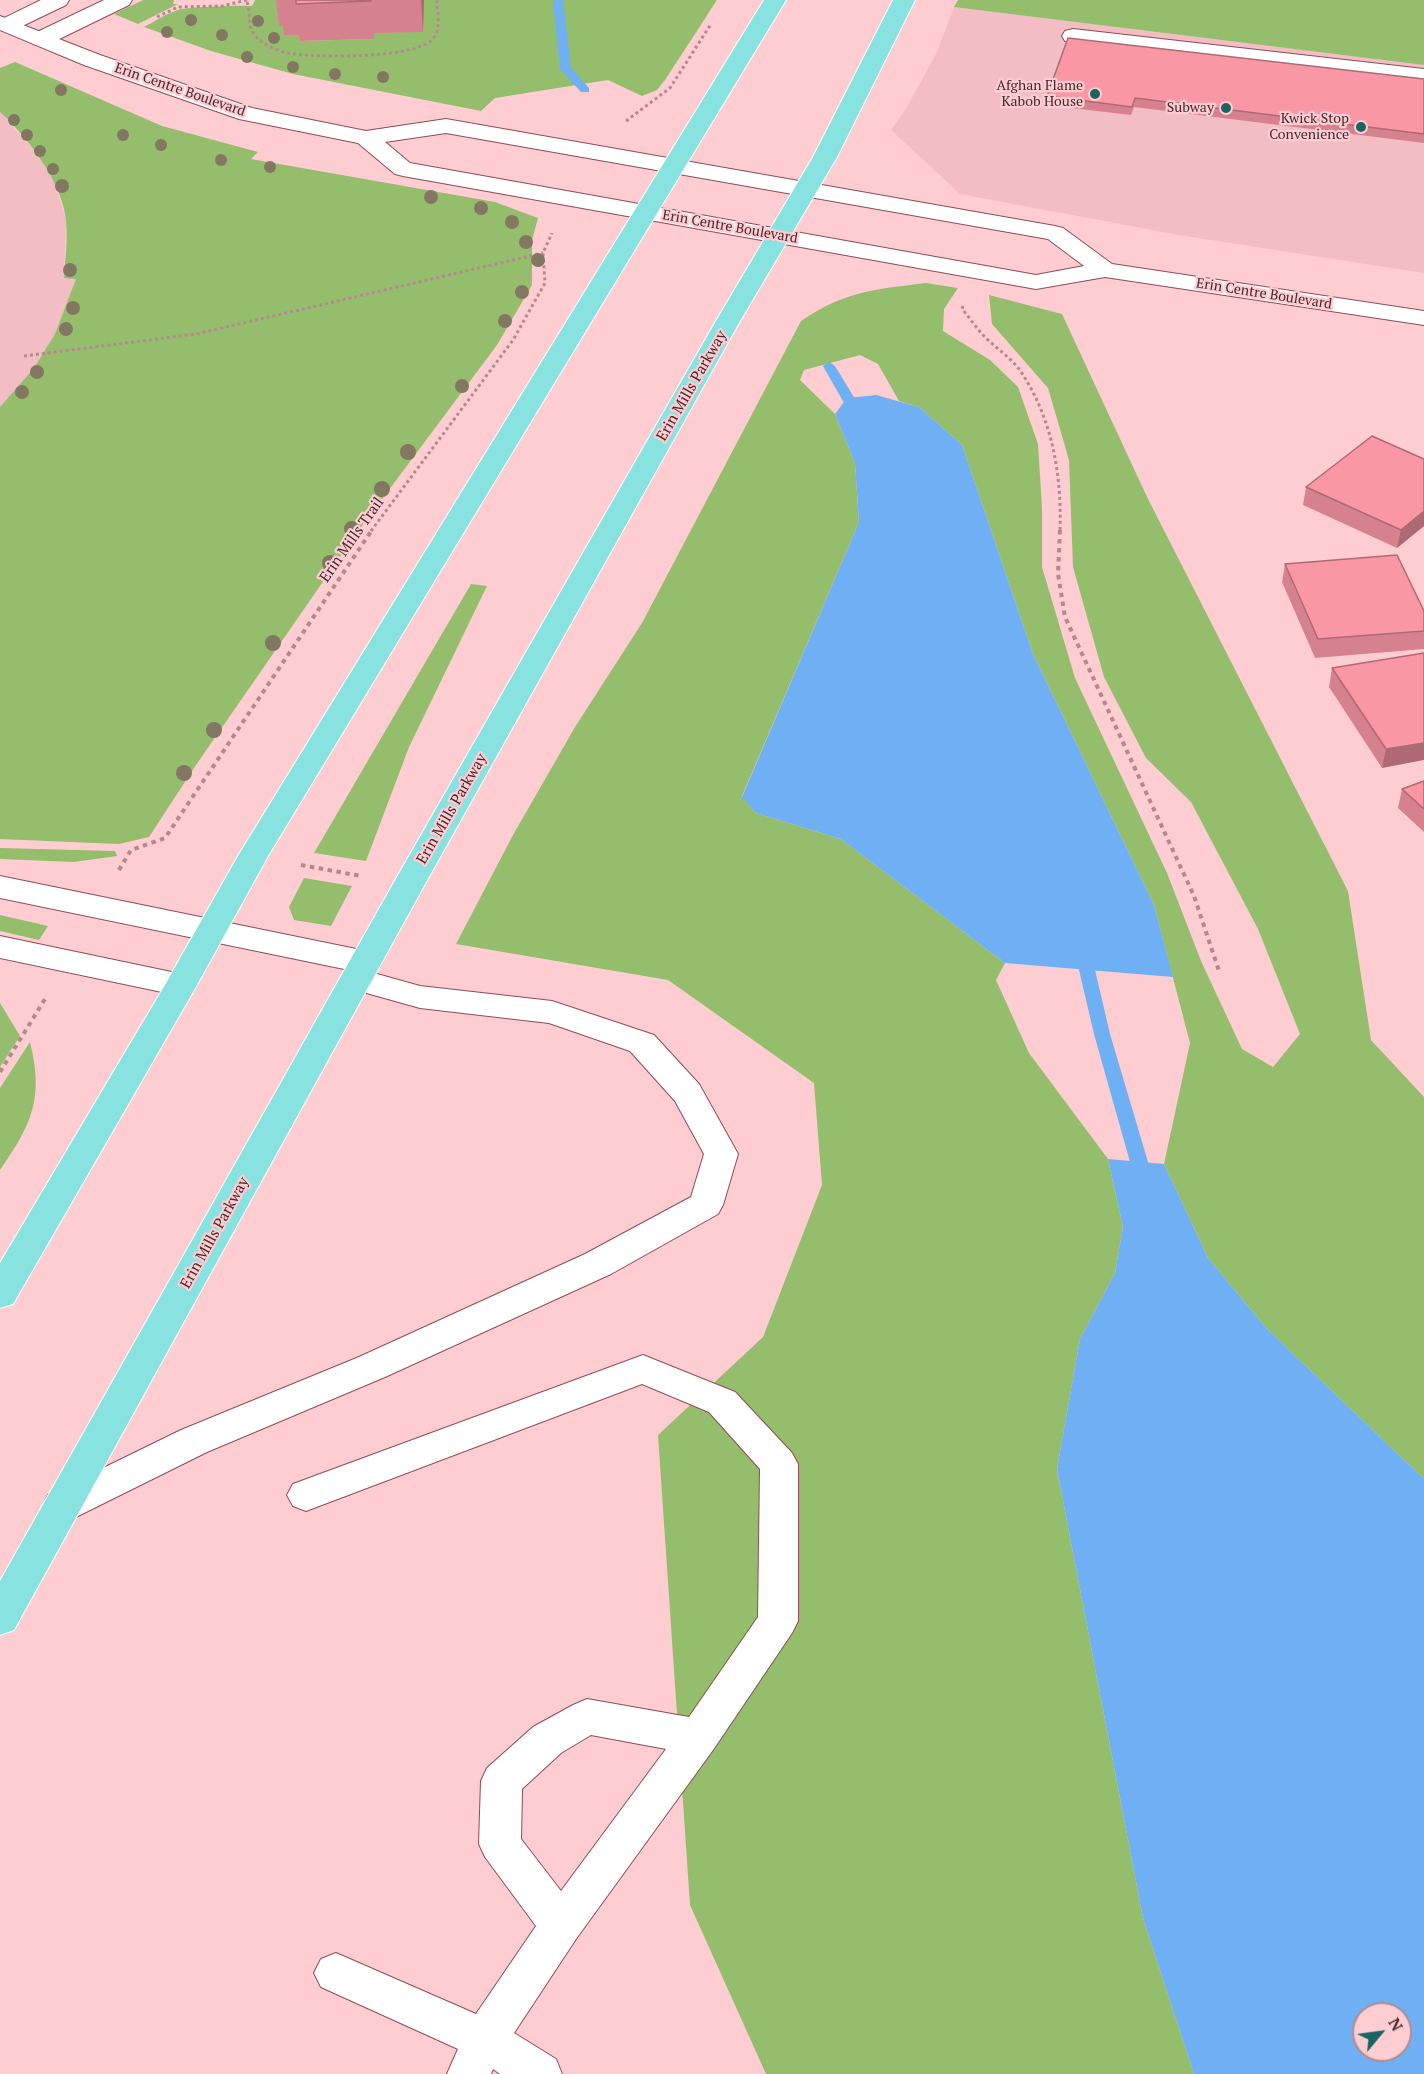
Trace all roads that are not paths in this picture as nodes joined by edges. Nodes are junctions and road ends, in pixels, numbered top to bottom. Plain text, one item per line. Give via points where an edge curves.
1 (58, 0) edge
2 (121, 0) edge
3 (776, 0) edge
4 (904, 0) edge
5 (3, 24) edge
6 (1073, 36) edge
7 (41, 39) junction
8 (1424, 76) edge
9 (366, 138) junction
10 (675, 166) junction
11 (806, 189) junction
12 (647, 212) junction
13 (778, 236) junction
14 (1105, 270) junction
15 (1424, 318) edge
16 (0, 887) edge
17 (212, 930) junction
18 (0, 947) edge
19 (361, 970) junction
20 (181, 984) junction
21 (0, 1294) edge
22 (306, 1495) dead end
23 (62, 1506) junction
24 (0, 1618) edge
25 (699, 1737) junction
26 (561, 1925) junction
27 (336, 1973) dead end
28 (476, 2057) edge
29 (540, 2074) edge

1 - 5 street
2 - 7 street
3 - 10 main road
4 - 11 main road, Erin Mills Parkway
5 - 7 street, Erin Centre Boulevard
6 - 8 street
7 - 9 street, Erin Centre Boulevard via 247,114
9 - 10 street, Erin Centre Boulevard via 446,126
9 - 12 street, Erin Centre Boulevard via 403,169
10 - 11 street, Erin Centre Boulevard
10 - 12 main road
11 - 13 main road, Erin Mills Parkway
11 - 14 street, Erin Centre Boulevard via 1055,233
12 - 13 street, Erin Centre Boulevard
12 - 17 main road via 259,846
13 - 14 street, Erin Centre Boulevard via 1036,282
13 - 19 main road, Erin Mills Parkway
14 - 15 street, Erin Centre Boulevard
16 - 17 street
17 - 19 street
17 - 20 main road
18 - 20 street
19 - 23 main road, Erin Mills Parkway
19 - 23 street via 420,997 552,1012 642,1043 687,1093 721,1154 706,1205 598,1264 372,1367 195,1441
20 - 21 main road
22 - 25 street via 643,1369 722,1402 779,1464 778,1622
23 - 24 main road, Erin Mills Parkway
25 - 26 street
25 - 26 street via 587,1717 547,1740 502,1781 500,1844
26 - 28 street
27 - 28 street
28 - 29 street

